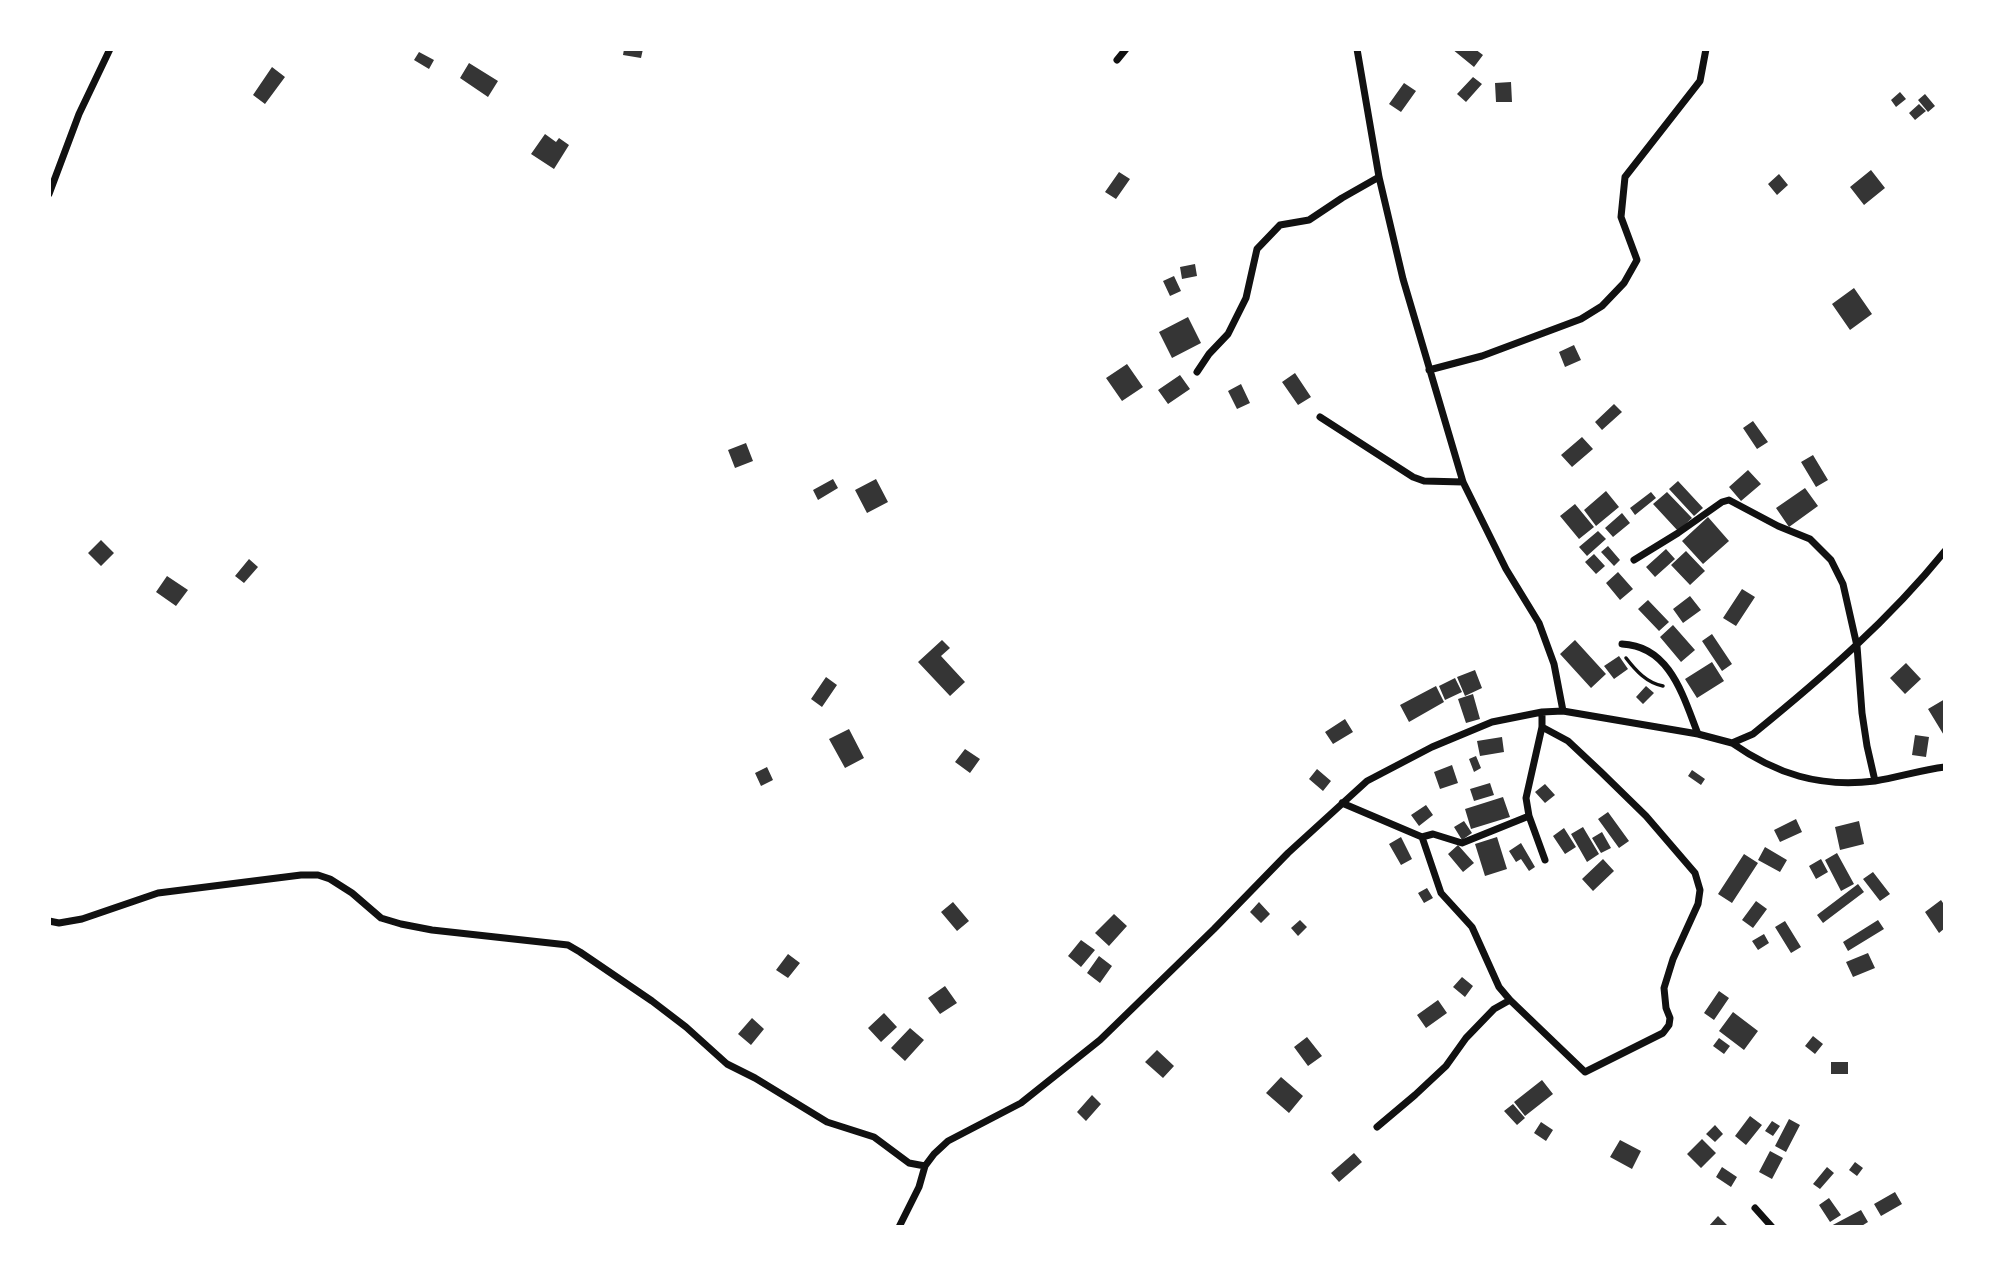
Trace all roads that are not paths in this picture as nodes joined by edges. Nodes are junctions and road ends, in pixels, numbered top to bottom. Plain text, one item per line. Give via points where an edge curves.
1 (110, 49) edge
2 (1126, 49) edge
3 (1357, 49) edge
4 (1706, 49) edge
5 (1117, 60) dead end
6 (1379, 177) junction
7 (49, 194) edge
8 (1429, 370) junction
9 (1197, 372) dead end
10 (1320, 417) dead end
11 (1463, 482) junction
12 (1945, 551) edge
13 (1634, 560) dead end
14 (1622, 644) road end
15 (1857, 646) junction
16 (1563, 710) junction
17 (1542, 712) junction
18 (1542, 727) junction
19 (1698, 734) junction
20 (1732, 743) junction
21 (1945, 767) edge
22 (1875, 781) junction
23 (1342, 803) junction
24 (1529, 816) junction
25 (1422, 837) junction
26 (1545, 860) dead end
27 (49, 921) edge
28 (1510, 1000) junction
29 (1377, 1126) dead end
30 (925, 1166) junction
31 (1755, 1208) dead end
32 (899, 1227) edge
33 (1772, 1227) edge

1 - 7 street
2 - 5 street
3 - 6 street
4 - 8 street via 1700,81 1625,177 1621,218 1637,260 1624,284 1581,319 1482,356
6 - 8 street
6 - 9 street via 1309,220 1280,225 1257,249 1247,298 1228,334
8 - 11 street
10 - 11 street via 1413,477
11 - 16 street via 1539,623 1554,664
12 - 15 street
13 - 15 street via 1729,500 1810,539 1831,560 1843,584
14 - 19 street via 1646,649 1670,672
15 - 20 street via 1754,734
15 - 22 street via 1862,713
16 - 17 street
16 - 19 street
17 - 18 street
17 - 23 street via 1492,722 1432,747 1367,781
18 - 24 street via 1526,798
18 - 28 street via 1568,741 1646,816 1695,873 1699,904 1664,988 1670,1018 1663,1033 1585,1072
19 - 20 street
20 - 22 street via 1782,772 1807,779
21 - 22 street
23 - 25 street
23 - 30 street via 1100,1040 1021,1103 948,1142
24 - 25 street via 1462,843 1433,834
24 - 26 street
25 - 28 street via 1441,893 1472,926 1499,987
27 - 30 street via 82,919 158,893 318,875 352,893 381,918 401,924 568,945 652,1001 727,1064 827,1122 862,1132 909,1163
28 - 29 street via 1494,1009 1446,1066
30 - 32 street
31 - 33 street

